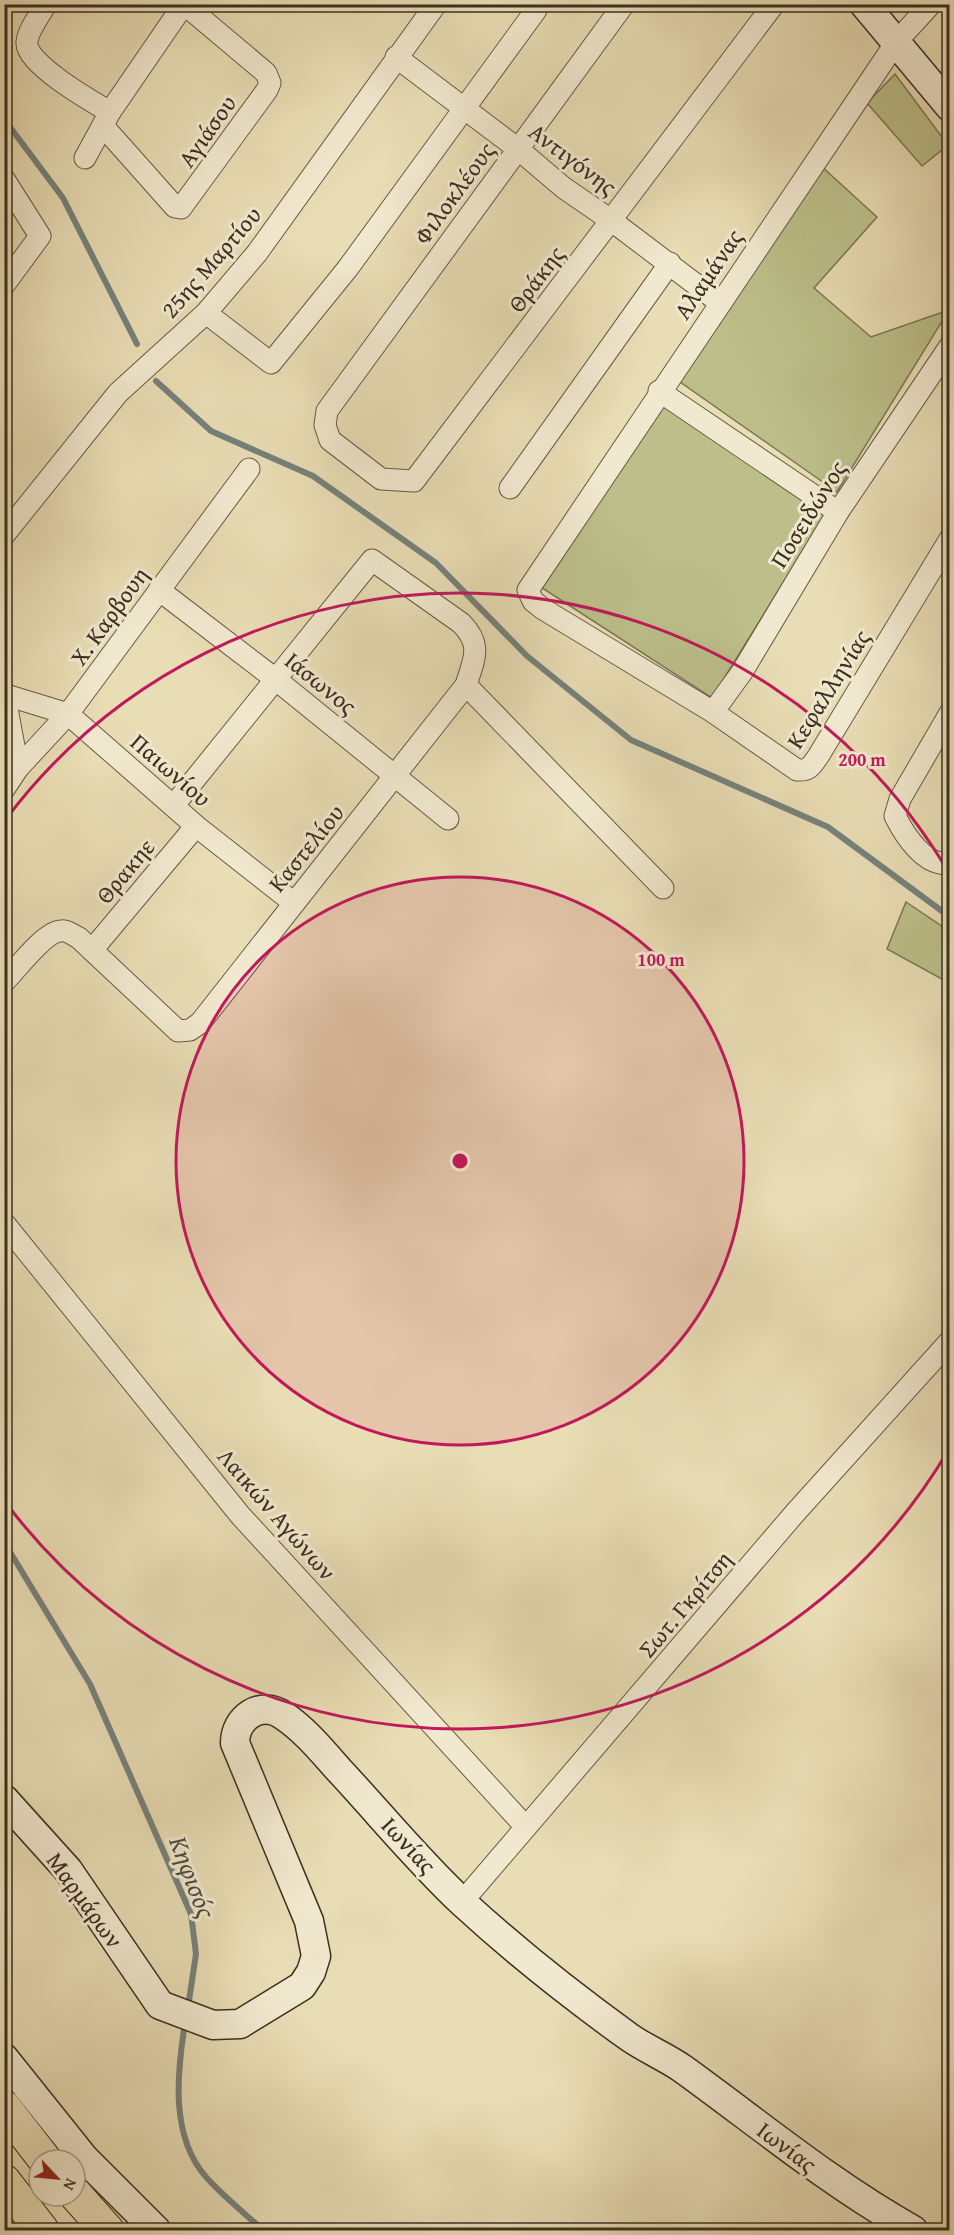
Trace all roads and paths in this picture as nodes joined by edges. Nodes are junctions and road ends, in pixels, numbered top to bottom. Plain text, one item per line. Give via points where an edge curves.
1 (46, 4) edge
2 (184, 4) edge
3 (436, 4) edge
4 (624, 4) edge
5 (774, 4) edge
6 (864, 4) edge
7 (931, 4) edge
8 (536, 10) dead end
9 (897, 41) junction
10 (396, 57) junction
11 (950, 107) edge
12 (464, 110) junction
13 (106, 119) junction
14 (518, 149) junction
15 (84, 158) dead end
16 (4, 179) edge
17 (612, 220) junction
18 (670, 263) junction
19 (4, 285) edge
20 (719, 302) junction
21 (206, 313) junction
22 (950, 346) edge
23 (659, 391) junction
24 (327, 411) joint
25 (249, 469) dead end
26 (510, 488) dead end
27 (838, 512) junction
28 (5, 533) edge
29 (950, 539) edge
30 (159, 590) junction
31 (274, 678) junction
32 (466, 686) junction
33 (5, 693) edge
34 (713, 712) junction
35 (950, 713) edge
36 (68, 714) junction
37 (18, 768) junction
38 (396, 778) junction
39 (4, 789) edge
40 (174, 805) junction
41 (448, 819) dead end
42 (196, 826) junction
43 (950, 862) edge
44 (663, 888) dead end
45 (294, 903) junction
46 (92, 950) junction
47 (4, 982) edge
48 (4, 1223) edge
49 (950, 1341) edge
50 (4, 1799) edge
51 (525, 1826) junction
52 (462, 1902) junction
53 (160, 2005) joint
54 (4, 2058) edge
55 (4, 2107) edge
56 (36, 2148) edge
57 (4, 2181) edge
58 (87, 2208) edge
59 (42, 2230) edge
60 (107, 2230) edge
61 (156, 2230) edge
62 (914, 2230) edge

1 - 13 street via 27,42 28,51
2 - 13 street
2 - 13 street, Αγιάσου via 266,73 270,83 267,90 181,208 174,207
3 - 10 street, 25ης Μαρτίου
4 - 14 street, Φιλοκλέους
5 - 17 street, Θράκης
6 - 9 street
7 - 9 street, Αλαμάνας
8 - 12 street
9 - 11 street
9 - 20 street, Αλαμάνας
10 - 12 street, Αντιγόνης
10 - 21 street, 25ης Μαρτίου via 305,190
12 - 14 street, Αντιγόνης
12 - 21 street via 348,268 271,363
13 - 15 street
14 - 17 street, Αντιγόνης via 564,188
14 - 24 street, Φιλοκλέους
16 - 19 street via 40,236
17 - 18 street, Αντιγόνης
17 - 24 street, Θράκης via 414,481 381,479 330,440 325,425
18 - 20 street, Αντιγόνης
18 - 26 street
20 - 23 street, Αλαμάνας
21 - 28 street, 25ης Μαρτίου via 118,393
22 - 27 street, Ποσειδώνος
23 - 27 street
23 - 34 street, Αλαμάνας via 528,590 543,609
25 - 30 street, Χ. Καρβουη
27 - 34 street, Ποσειδώνος via 742,672
29 - 34 street, Κεφαλληνίας via 810,769 797,770
30 - 31 street, Ιάσωνος
30 - 36 street, Χ. Καρβουη
31 - 32 street via 372,560 473,635 476,652
31 - 38 street, Ιάσωνος
31 - 40 street
32 - 38 street, Καστελίου
32 - 44 street
33 - 36 street, Παιωνίου
33 - 37 street
35 - 43 street via 900,799 895,816 922,853 933,861
36 - 37 street, Χ. Καρβουη
36 - 40 street, Παιωνίου
37 - 39 street, Χ. Καρβουη
38 - 41 street, Ιάσωνος
38 - 45 street, Καστελίου
40 - 42 street, Παιωνίου
42 - 45 street, Παιωνίου
42 - 46 street, Θρακηε
45 - 46 street, Καστελίου via 256,956 190,1030 178,1030
46 - 47 street via 64,930 55,932
48 - 51 street, Λαικών Αγώνων via 240,1515
49 - 51 street, Σωτ. Γκρίτση via 795,1513
50 - 53 street, Μαρμάρων via 68,1870
51 - 52 street, Σωτ. Γκρίτση
52 - 53 street, Ιωνίας via 312,1740 283,1714 255,1710 241,1720 235,1731 235,1743 309,1921 316,1956 311,1972 302,1986 240,2024 213,2025
52 - 62 street, Ιωνίας via 631,2039 681,2067 851,2194
54 - 61 street via 84,2158
55 - 56 highway
57 - 59 highway
58 - 60 highway

